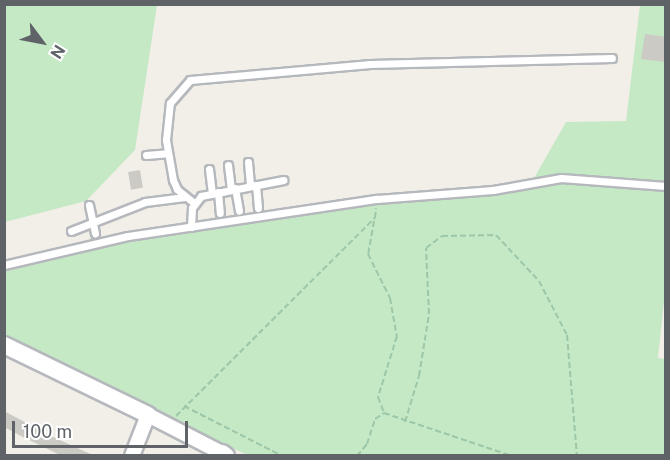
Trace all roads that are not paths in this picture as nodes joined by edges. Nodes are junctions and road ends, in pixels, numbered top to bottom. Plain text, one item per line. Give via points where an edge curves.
1 (612, 58) dead end
2 (166, 153) junction
3 (146, 154) dead end
4 (248, 162) dead end
5 (228, 165) dead end
6 (209, 169) dead end
7 (283, 180) dead end
8 (253, 185) junction
9 (666, 186) edge
10 (233, 189) junction
11 (215, 192) junction
12 (185, 196) junction
13 (194, 203) junction
14 (89, 205) dead end
15 (258, 208) dead end
16 (238, 211) dead end
17 (220, 213) dead end
18 (93, 225) junction
19 (191, 227) junction
20 (71, 231) dead end
21 (95, 233) dead end
22 (4, 265) edge
23 (4, 345) edge
24 (148, 415) junction
25 (224, 454) edge
26 (132, 456) edge

1 - 2 lane via 370,64 196,79 179,89 170,103
2 - 3 lane
2 - 12 lane via 173,180
4 - 8 lane
5 - 10 lane
6 - 11 lane
7 - 8 lane
8 - 10 lane
8 - 15 lane
9 - 19 lane via 561,178 493,190 377,199
10 - 11 lane
10 - 16 lane
11 - 13 lane
11 - 17 lane
12 - 13 lane
12 - 18 lane via 109,213
13 - 19 lane
14 - 18 lane
18 - 20 lane
18 - 21 lane
19 - 22 lane via 128,236
23 - 24 street
24 - 25 street
24 - 26 street

